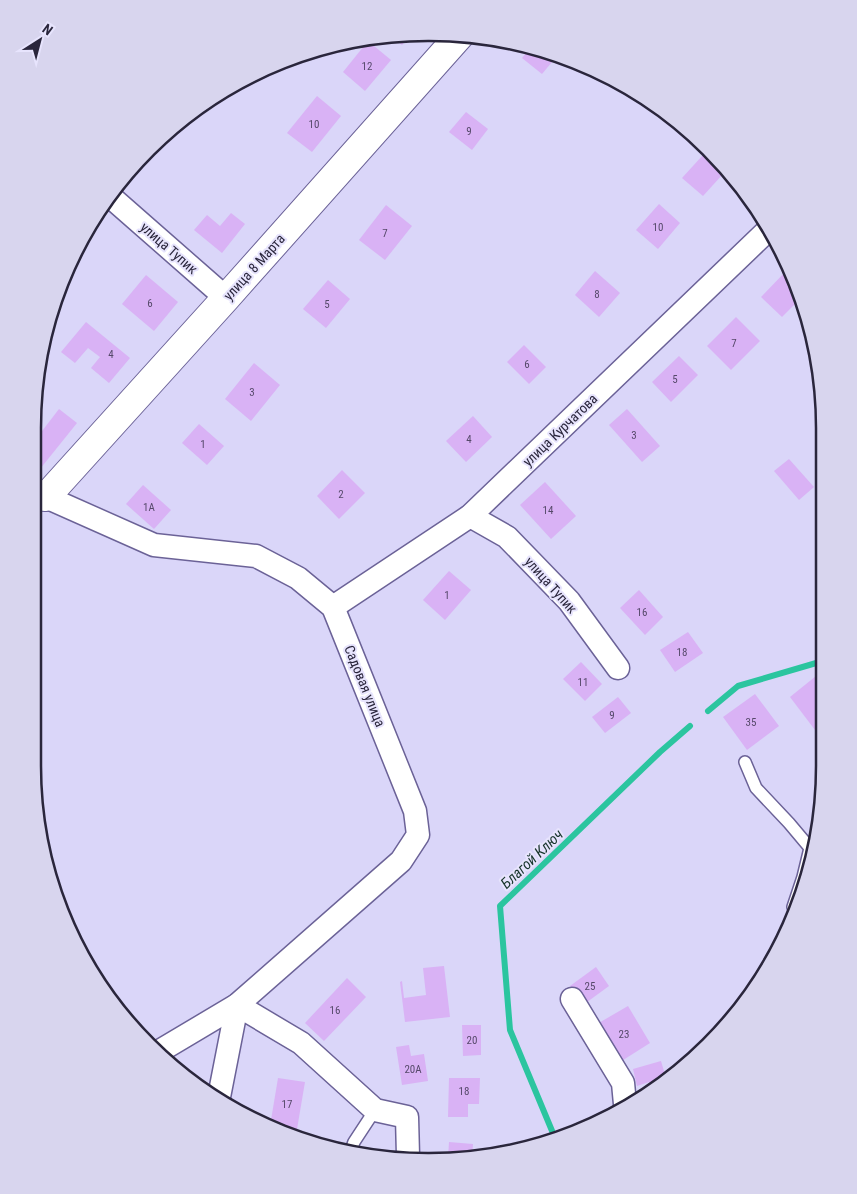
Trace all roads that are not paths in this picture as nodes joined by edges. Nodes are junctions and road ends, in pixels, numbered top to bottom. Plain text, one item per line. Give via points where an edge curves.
1 (454, 42) edge
2 (115, 201) edge
3 (764, 234) edge
4 (226, 298) junction
5 (42, 497) edge
6 (470, 516) junction
7 (333, 607) junction
8 (618, 668) dead end
9 (745, 762) dead end
10 (807, 845) edge
11 (572, 999) dead end
12 (237, 1005) junction
13 (164, 1048) edge
14 (220, 1092) edge
15 (625, 1099) edge
16 (375, 1110) junction
17 (353, 1145) edge
18 (408, 1152) edge

1 - 4 street, улица 8 Марта
2 - 4 street, улица Тупик
3 - 6 street, улица Курчатова
4 - 5 street, улица 8 Марта
5 - 7 street, Садовая улица via 154,545 256,556 298,578
6 - 7 street, улица Курчатова
6 - 8 street, улица Тупик via 507,537 568,601
7 - 12 street, Садовая улица via 415,811 418,835 401,861
9 - 10 lane via 756,788
11 - 15 street via 623,1083
12 - 13 street, Садовая улица
12 - 14 street
12 - 16 street via 301,1043
16 - 17 lane
16 - 18 street via 407,1117

